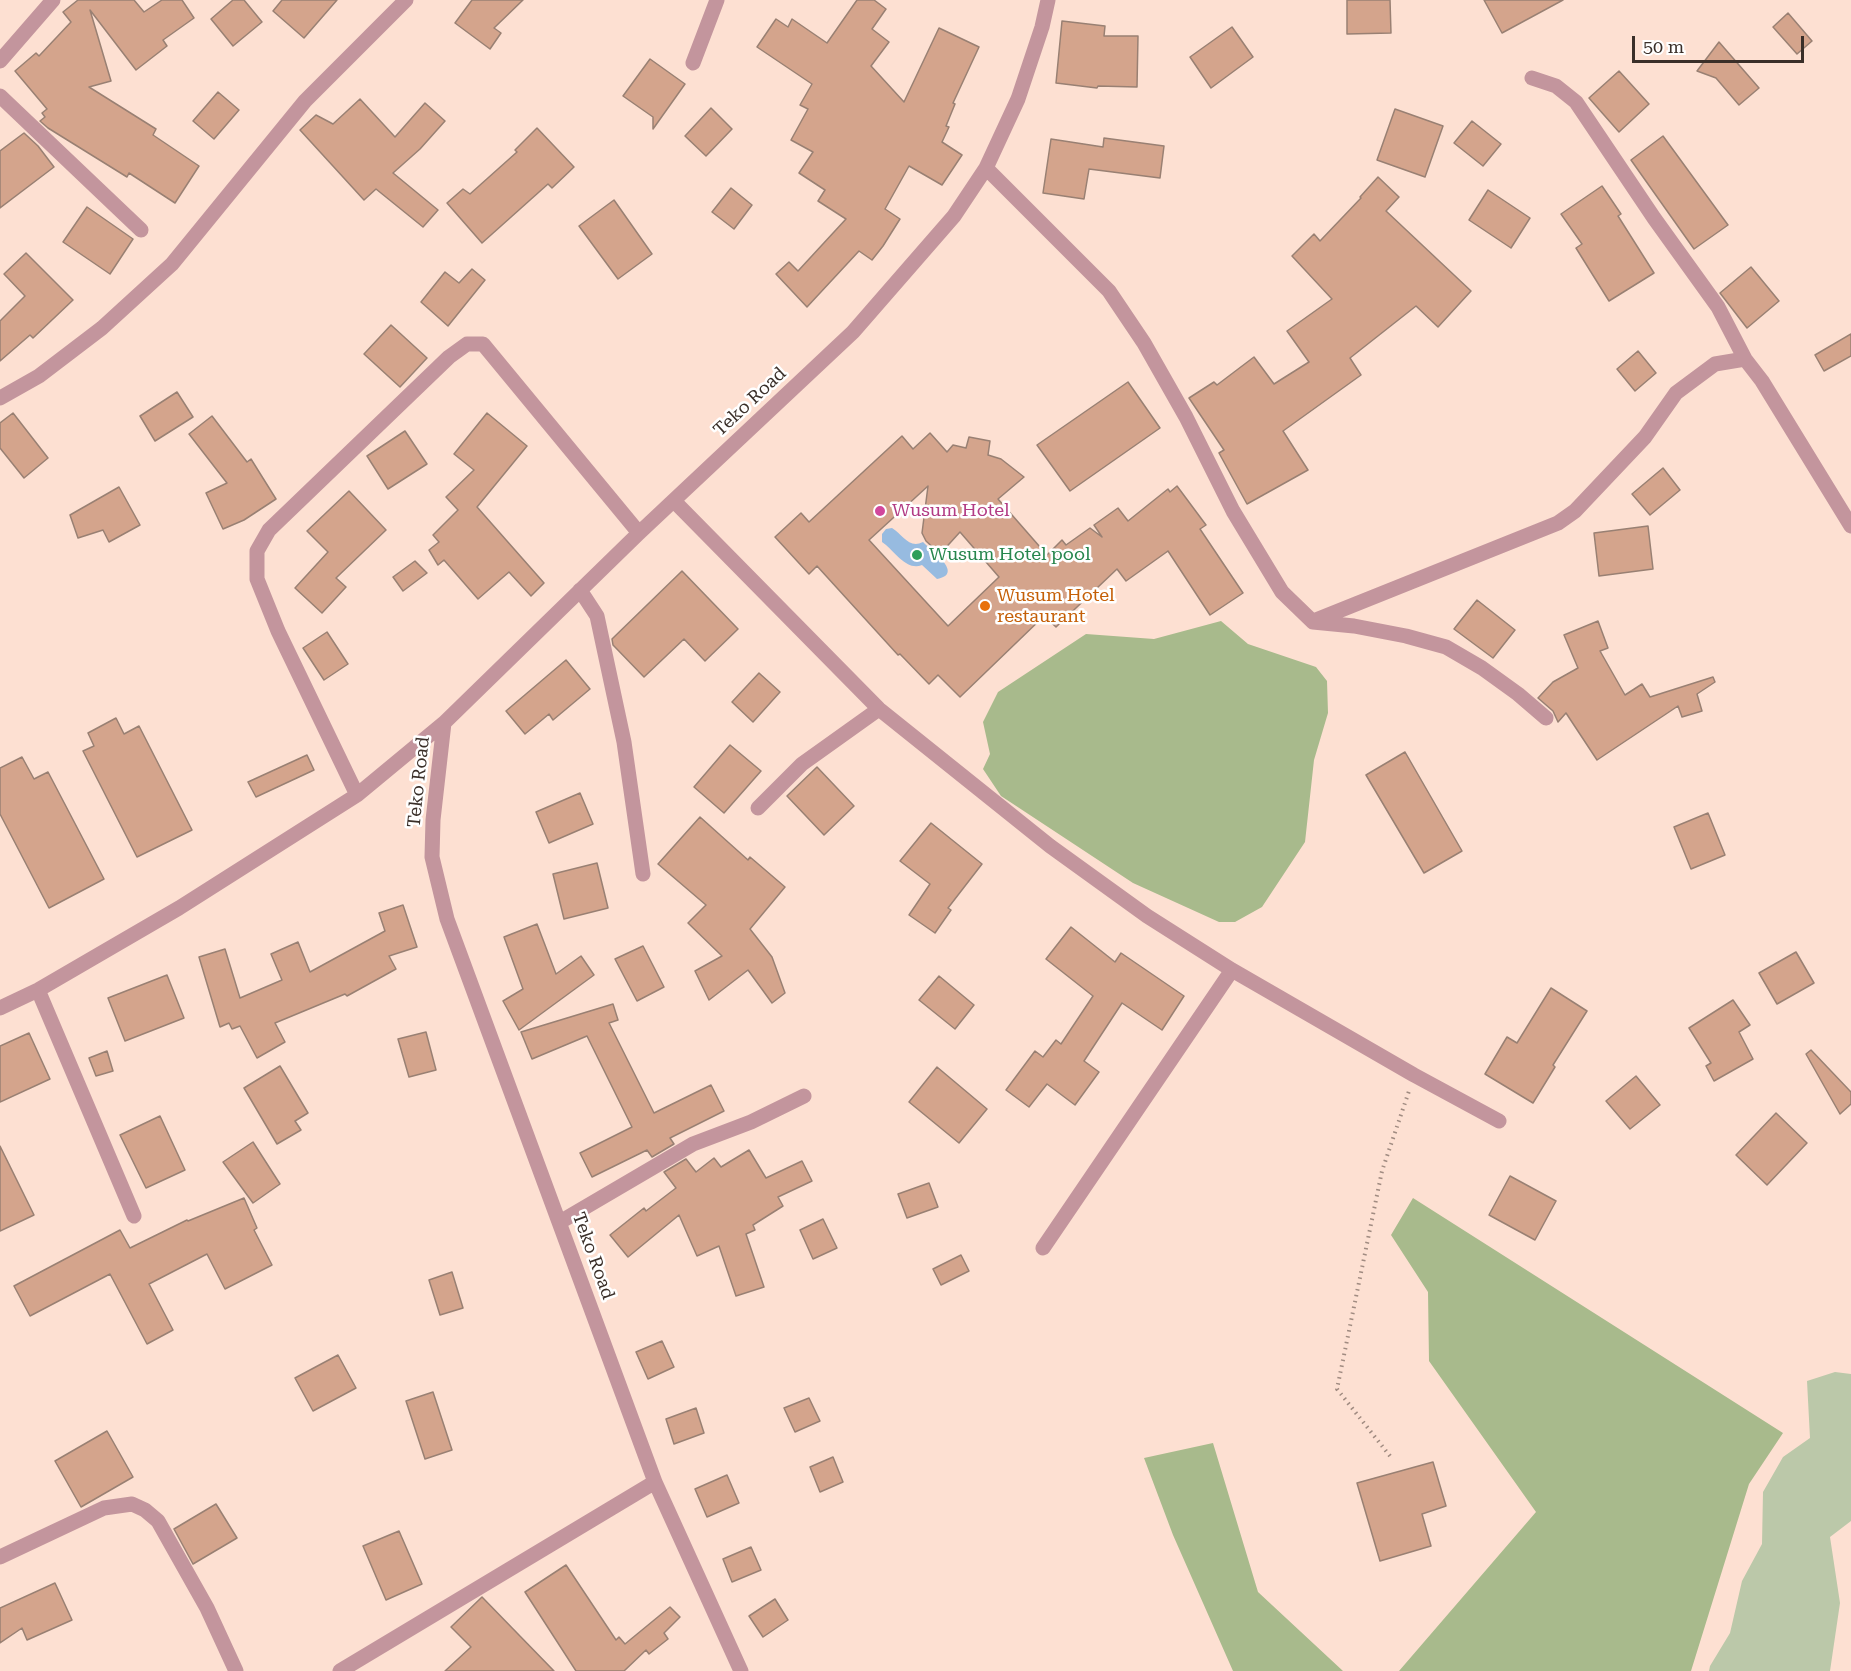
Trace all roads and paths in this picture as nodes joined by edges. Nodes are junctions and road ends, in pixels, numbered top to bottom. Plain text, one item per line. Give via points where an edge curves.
1 (53, 0) edge
2 (406, 0) edge
3 (717, 0) edge
4 (1048, 0) edge
5 (0, 60) edge
6 (693, 63) dead end
7 (1532, 78) dead end
8 (0, 96) edge
9 (986, 168) junction
10 (141, 230) dead end
11 (1745, 359) junction
12 (0, 398) edge
13 (674, 501) junction
14 (1851, 526) edge
15 (639, 533) junction
16 (580, 590) junction
17 (1313, 622) junction
18 (879, 709) junction
19 (1546, 718) dead end
20 (444, 723) junction
21 (357, 795) junction
22 (758, 808) dead end
23 (643, 874) dead end
24 (1232, 970) junction
25 (38, 990) junction
26 (0, 1008) edge
27 (1414, 1075) junction
28 (804, 1096) dead end
29 (1499, 1121) dead end
30 (134, 1216) dead end
31 (560, 1222) junction
32 (1043, 1248) dead end
33 (1390, 1456) dead end
34 (655, 1482) junction
35 (0, 1557) edge
36 (236, 1671) edge
37 (340, 1671) edge
38 (741, 1671) edge

1 - 5 street
2 - 12 street via 305,101 172,264 102,328 39,376
3 - 6 street
4 - 9 street, Teko Road via 1018,99
7 - 11 street via 1556,86 1576,102 1718,307
8 - 10 street
9 - 13 street, Teko Road via 954,216 853,332
9 - 17 street via 1109,291 1186,417 1259,557 1282,592
11 - 14 street
11 - 17 street via 1715,364 1676,393 1645,436 1575,511 1558,523
13 - 15 street, Teko Road
13 - 18 street
15 - 16 street, Teko Road
15 - 21 street via 483,344 467,344 449,357 269,530 256,551 257,579 278,631
16 - 20 street, Teko Road
16 - 23 street via 597,616 624,742
17 - 19 street via 1354,626 1446,647 1491,674
18 - 22 street via 802,764
18 - 24 street via 1050,846 1147,916
20 - 21 street
20 - 31 street, Teko Road via 432,857 447,919
21 - 25 street via 178,908
24 - 27 street
24 - 32 street
25 - 26 street
25 - 30 street
27 - 29 street
27 - 33 path via 1382,1171 1337,1389
28 - 31 street via 693,1144
31 - 34 street, Teko Road
34 - 37 street
34 - 38 street, Teko Road
35 - 36 street via 104,1508 132,1504 145,1510 158,1521 169,1540

